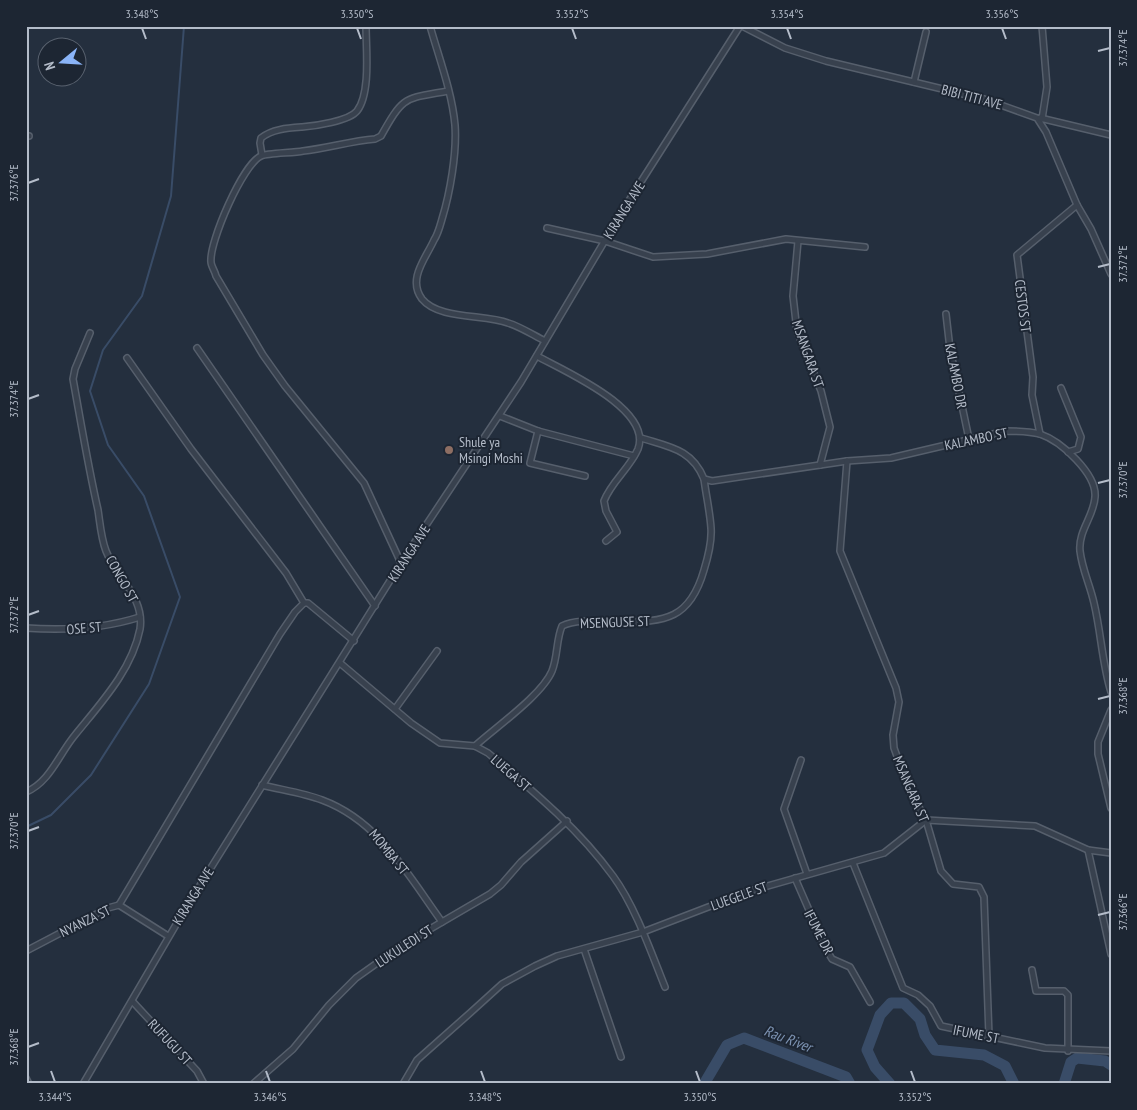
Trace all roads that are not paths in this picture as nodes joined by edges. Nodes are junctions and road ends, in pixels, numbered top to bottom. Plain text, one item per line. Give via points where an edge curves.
1 (366, 26) edge
2 (430, 26) edge
3 (741, 26) edge
4 (1042, 26) edge
5 (926, 32) dead end
6 (914, 82) junction
7 (448, 91) junction
8 (1040, 118) junction
9 (1111, 135) edge
10 (262, 155) junction
11 (1077, 205) junction
12 (547, 228) dead end
13 (605, 241) junction
14 (798, 241) junction
15 (865, 247) dead end
16 (1111, 274) edge
17 (946, 314) dead end
18 (90, 333) dead end
19 (546, 341) junction
20 (197, 348) dead end
21 (537, 356) junction
22 (127, 358) dead end
23 (1061, 388) dead end
24 (500, 416) junction
25 (538, 431) junction
26 (1040, 434) junction
27 (641, 438) junction
28 (969, 439) junction
29 (1068, 452) junction
30 (634, 456) junction
31 (847, 461) junction
32 (820, 465) junction
33 (586, 476) dead end
34 (704, 479) junction
35 (606, 542) dead end
36 (401, 563) junction
37 (304, 603) junction
38 (376, 606) junction
39 (140, 617) junction
40 (26, 628) edge
41 (354, 641) junction
42 (437, 651) dead end
43 (340, 663) junction
44 (1111, 692) edge
45 (395, 709) junction
46 (1111, 710) edge
47 (475, 746) junction
48 (801, 760) dead end
49 (262, 785) junction
50 (26, 792) edge
51 (1111, 808) edge
52 (926, 820) junction
53 (567, 821) junction
54 (1088, 850) junction
55 (1111, 853) edge
56 (854, 864) junction
57 (807, 874) junction
58 (795, 878) junction
59 (119, 905) junction
60 (442, 922) junction
61 (643, 932) junction
62 (168, 936) junction
63 (584, 949) junction
64 (26, 951) edge
65 (1111, 954) edge
66 (1032, 970) dead end
67 (665, 986) dead end
68 (133, 1002) junction
69 (870, 1002) dead end
70 (989, 1036) junction
71 (1068, 1051) junction
72 (1111, 1052) edge
73 (621, 1057) dead end
74 (26, 1078) edge
75 (29, 1084) edge
76 (83, 1084) edge
77 (204, 1084) edge
78 (253, 1084) edge
79 (402, 1084) edge

1 - 10 street via 366,78 357,110 351,116 319,125 273,131 261,138
2 - 7 street
3 - 6 street, BIBI TITI AVE via 785,48
3 - 13 street, KIRANGA AVE
4 - 8 street via 1047,87
5 - 6 street
6 - 8 street, BIBI TITI AVE via 984,99
7 - 10 street via 402,102 381,136 375,139
7 - 19 street via 455,140 447,199 435,239 420,266 416,280 418,291 422,300 434,308 506,322
8 - 9 street, BIBI TITI AVE
8 - 11 street
10 - 36 street via 235,193 217,236 211,263 263,355 364,483
11 - 16 street
11 - 26 street, CESTOS ST via 1017,256 1033,377 1032,395
12 - 13 street
13 - 14 street via 653,258 707,254 779,239
13 - 19 street, KIRANGA AVE
14 - 15 street
14 - 32 street, MSANGARA ST via 793,296 797,331 821,391 830,427
17 - 28 street, KALAMBO DR
18 - 39 street, CONGO ST via 73,379 85,451 105,548 112,565 136,598
19 - 21 street, KIRANGA AVE
20 - 38 street
21 - 24 street, KIRANGA AVE
21 - 27 street via 624,409 635,422
22 - 37 street via 191,449 286,573
23 - 29 street via 1080,437 1078,449
24 - 25 street
24 - 36 street, KIRANGA AVE
25 - 30 street
25 - 33 street via 530,463
26 - 28 street, KALAMBO ST via 1006,432
26 - 29 street, KALAMBO ST
27 - 30 street
27 - 34 street via 686,454 700,468
28 - 31 street, KALAMBO ST via 891,458
29 - 44 street, KALAMBO ST via 1092,479 1095,491 1095,500 1080,540 1080,551 1094,602
30 - 35 street via 604,501 616,532
31 - 32 street, KALAMBO ST
31 - 52 street, MSANGARA ST via 840,551 896,688 899,702 894,748 909,789
32 - 34 street, KALAMBO ST via 719,481
34 - 47 street, MSENGUSE ST via 711,544 700,584 688,605 671,616 651,622 562,626 552,672 543,686
36 - 38 street, KIRANGA AVE
37 - 41 street
37 - 59 street via 280,634
38 - 41 street, KIRANGA AVE
39 - 40 street, OSE ST via 72,630
39 - 50 street, CONGO ST via 140,628 127,664 45,779
41 - 43 street, KIRANGA AVE
42 - 45 street
43 - 45 street, LUEGA ST
43 - 49 street, KIRANGA AVE
45 - 47 street, LUEGA ST via 440,743
46 - 51 street via 1098,748
47 - 53 street, LUEGA ST via 488,753
48 - 57 street via 784,809
49 - 60 street, MOMBA ST via 322,800 366,824 391,852
49 - 62 street, KIRANGA AVE
52 - 54 street via 1035,826
52 - 56 street, LUEGELE ST via 884,853
52 - 70 street, MSANGARA ST via 941,871 947,879 961,886 979,887 984,897
53 - 60 street, LUKULEDI ST via 542,841 490,894
53 - 61 street, LUEGA ST via 614,877
54 - 55 street
54 - 65 street
56 - 57 street, LUEGELE ST
56 - 70 street, IFUME ST via 903,988 930,1006 944,1028
57 - 58 street, LUEGELE ST
58 - 61 street, LUEGELE ST via 750,891
58 - 69 street, IFUME DR via 829,954 835,961 850,967
59 - 62 street, NYANZA ST
59 - 64 street, NYANZA ST
60 - 78 street, LUKULEDI ST via 356,978 293,1049
61 - 63 street, LUEGELE ST
61 - 67 street, LUEGA ST
62 - 68 street, KIRANGA AVE
63 - 73 street
63 - 79 street, LUEGELE ST via 535,966 502,984 417,1060
66 - 71 street via 1036,991 1064,991 1068,995
68 - 76 street, KIRANGA AVE
68 - 77 street, RUFUGU ST via 197,1071
70 - 71 street, IFUME ST
71 - 72 street, IFUME ST
74 - 75 street

